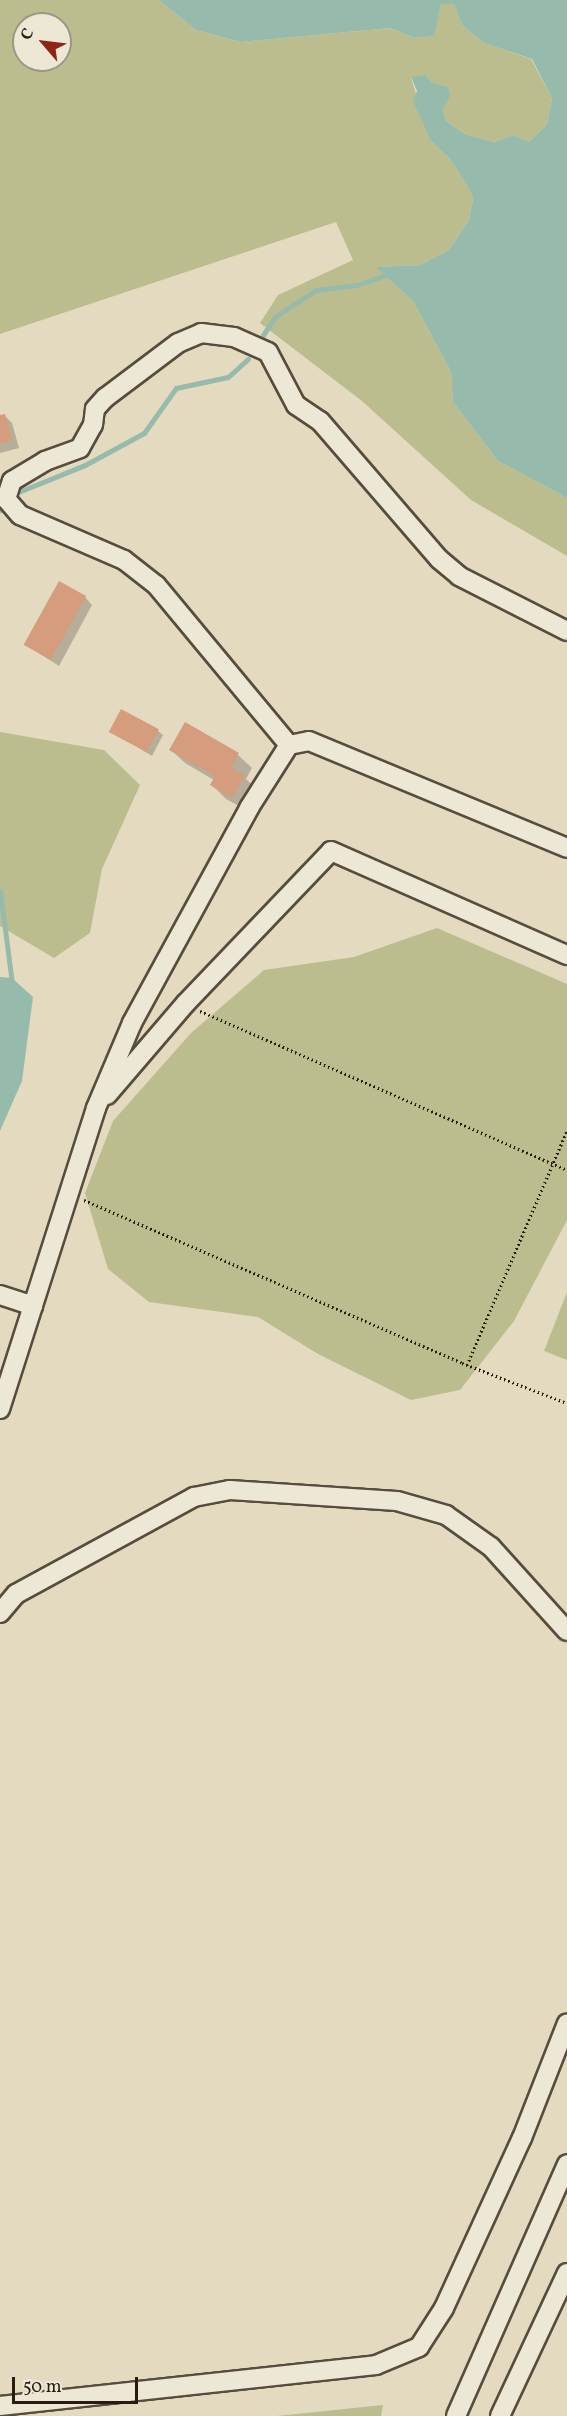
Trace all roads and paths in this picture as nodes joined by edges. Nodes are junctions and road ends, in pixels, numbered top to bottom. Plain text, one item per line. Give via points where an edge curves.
1 (567, 631) edge
2 (289, 745) junction
3 (567, 848) edge
4 (567, 955) edge
5 (185, 1004) junction
6 (96, 1108) junction
7 (567, 1130) edge
8 (552, 1163) junction
9 (567, 1170) edge
10 (69, 1193) junction
11 (0, 1295) edge
12 (33, 1306) junction
13 (467, 1365) junction
14 (567, 1403) edge
15 (0, 1409) edge
16 (1, 1609) edge
17 (567, 1631) edge
18 (567, 2023) edge
19 (563, 2050) edge
20 (567, 2164) edge
21 (567, 2273) edge
22 (0, 2406) edge
23 (456, 2416) edge
24 (500, 2416) edge

1 - 2 street via 459,576 439,559 320,421 296,405 268,352 234,337 201,333 178,343 105,398 95,409 93,425 80,448 45,461 12,481 6,500 20,515 124,560 156,585
2 - 3 street via 309,741
2 - 6 street via 249,808 132,1023
4 - 5 street via 331,851
5 - 6 street
5 - 8 path
6 - 10 street
7 - 8 path
8 - 9 path
8 - 13 path
10 - 12 street
10 - 13 path
11 - 12 street
12 - 15 street
13 - 14 path
16 - 17 street via 15,1594 195,1497 230,1490 397,1501 446,1515 490,1547
18 - 19 street
19 - 22 street via 449,2297 419,2347 376,2365
20 - 23 street
21 - 24 street

